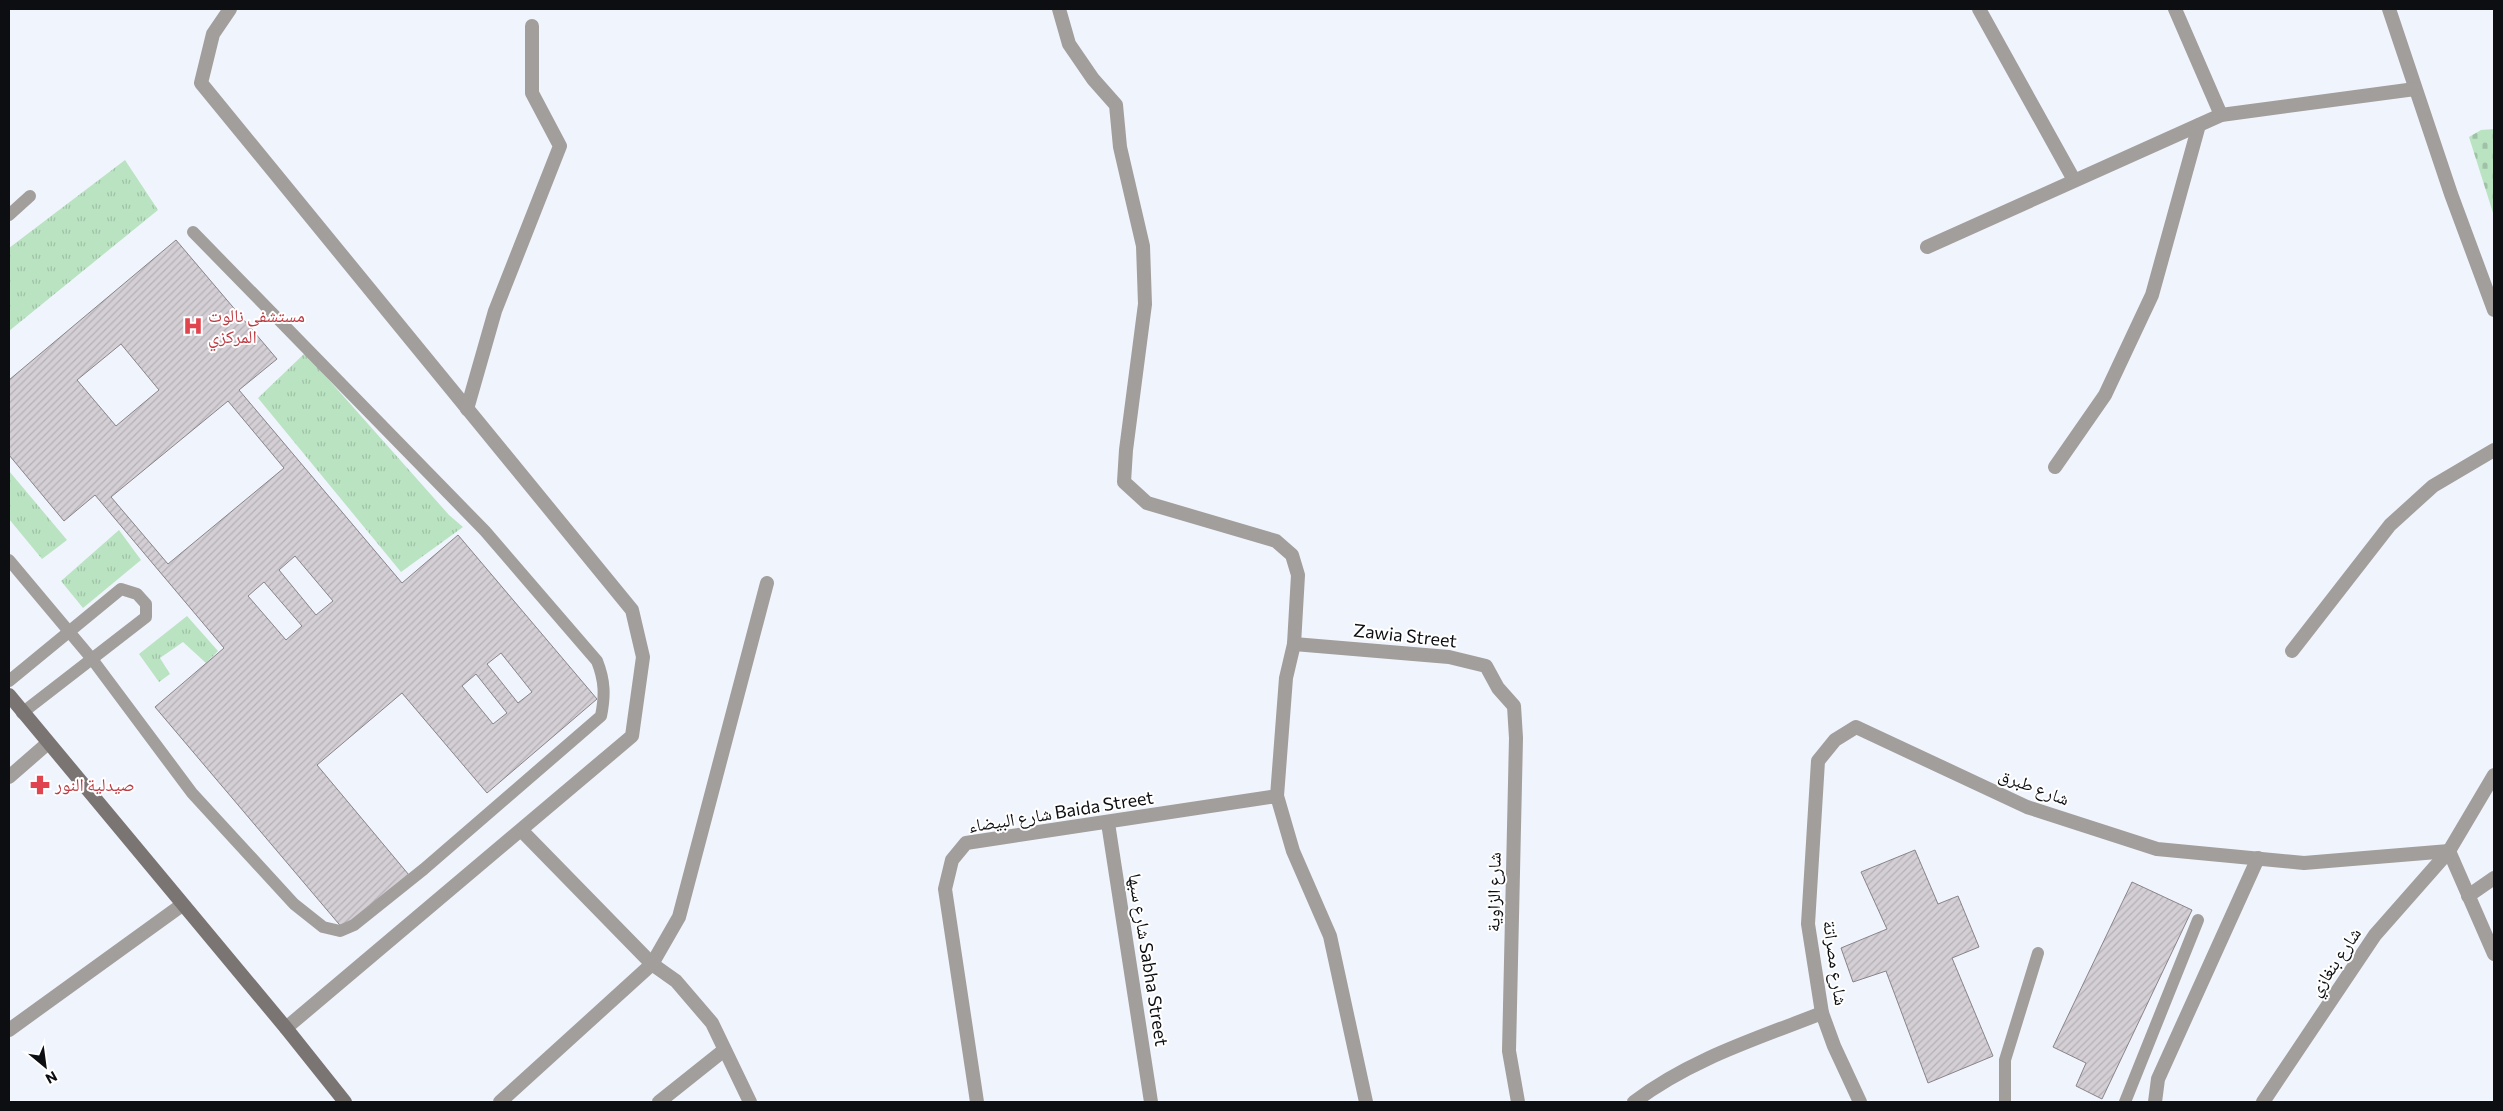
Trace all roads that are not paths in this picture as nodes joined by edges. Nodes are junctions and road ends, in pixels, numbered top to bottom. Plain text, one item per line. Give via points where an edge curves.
1 (230, 9) edge
2 (1059, 9) edge
3 (1979, 9) edge
4 (2175, 9) edge
5 (2401, 9) edge
6 (2391, 14) edge
7 (532, 26) dead end
8 (2415, 89) junction
9 (2221, 116) junction
10 (2199, 125) junction
11 (2074, 180) junction
12 (30, 196) dead end
13 (9, 215) edge
14 (193, 232) dead end
15 (1927, 247) dead end
16 (2494, 305) edge
17 (467, 408) junction
18 (2494, 450) edge
19 (2055, 467) dead end
20 (9, 560) edge
21 (767, 583) dead end
22 (70, 633) junction
23 (1294, 644) junction
24 (2292, 651) dead end
25 (92, 659) junction
26 (9, 681) edge
27 (1498, 688) joint
28 (9, 695) edge
29 (22, 713) junction
30 (48, 743) junction
31 (1818, 761) joint
32 (2494, 775) edge
33 (9, 777) edge
34 (1277, 796) junction
35 (1108, 823) junction
36 (522, 831) junction
37 (2449, 851) junction
38 (2258, 858) junction
39 (2494, 878) edge
40 (2468, 896) junction
41 (182, 904) junction
42 (2198, 920) dead end
43 (2038, 953) dead end
44 (2494, 954) edge
45 (652, 964) junction
46 (1822, 1014) junction
47 (286, 1028) junction
48 (9, 1030) edge
49 (723, 1051) junction
50 (345, 1102) edge
51 (500, 1102) edge
52 (659, 1102) edge
53 (750, 1102) edge
54 (977, 1102) edge
55 (1151, 1102) edge
56 (1366, 1102) edge
57 (1518, 1102) edge
58 (1634, 1102) edge
59 (1860, 1102) edge
60 (2004, 1102) edge
61 (2125, 1102) edge
62 (2155, 1102) edge
63 (2263, 1102) edge

1 - 17 street via 213,34 201,83
2 - 23 street via 1068,44 1116,105 1120,147 1143,246 1145,304 1124,482 1147,502 1276,540 1292,555 1298,575
3 - 11 street
4 - 9 street
5 - 6 street
6 - 8 street
7 - 17 street via 532,93 560,146 495,311
8 - 9 street
8 - 16 street
9 - 10 street
10 - 11 street
10 - 19 street via 2152,294 2105,395
11 - 15 street
12 - 13 lane
14 - 25 lane via 485,531 597,662 604,679 605,699 601,716 424,869 354,925 340,931 323,927 294,904 192,793
17 - 36 street via 632,610 643,657 632,736
18 - 24 street via 2433,486 2390,525
20 - 22 lane
21 - 45 street via 679,917
22 - 25 lane
22 - 25 lane via 121,589 137,594 146,604 146,618
22 - 26 lane
23 - 27 street, Zawia Street via 1449,657 1486,666
23 - 34 street via 1286,678
25 - 29 lane
27 - 57 street, شارع الزاوية via 1514,706 1509,1051
28 - 29 main road
29 - 30 main road
30 - 33 street
30 - 41 main road
31 - 38 street, شارع طبرق via 1835,740 1856,727 2027,808 2157,849
31 - 46 street, شارع مصراتة via 1808,924
32 - 37 street, شارع بنغازي
34 - 35 street, شارع البيضاء Baida Street
34 - 56 street via 1293,851 1330,936
35 - 54 street, شارع البيضاء Baida Street via 966,843 952,860 945,889
35 - 55 street, شارع سبها Sabha Street
36 - 45 street
36 - 47 street
37 - 38 street via 2304,863
37 - 40 street
37 - 63 street, شارع بنغازي via 2375,935
38 - 62 street via 2158,1079
39 - 40 street
40 - 44 street
41 - 47 main road
41 - 48 street
42 - 61 lane
43 - 60 lane via 2005,1060
45 - 49 street via 676,981 712,1024
45 - 51 street
46 - 58 street via 1702,1060 1663,1080
46 - 59 street, شارع مصراتة
47 - 50 main road
49 - 52 street
49 - 53 street

